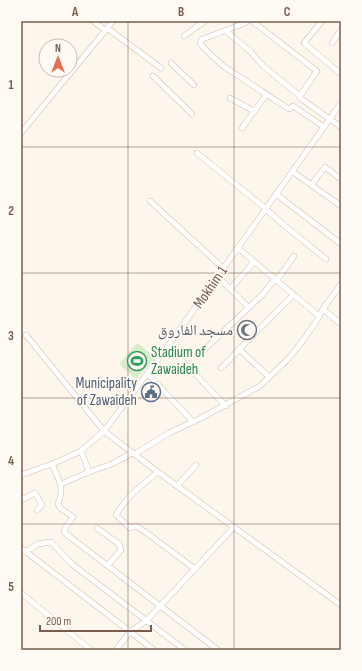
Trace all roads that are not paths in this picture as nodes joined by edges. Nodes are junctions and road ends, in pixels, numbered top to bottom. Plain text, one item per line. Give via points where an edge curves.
1 (93, 21) edge
2 (113, 21) edge
3 (205, 21) edge
4 (248, 21) edge
5 (252, 21) edge
6 (322, 21) edge
7 (106, 29) junction
8 (341, 30) edge
9 (226, 31) junction
10 (184, 36) dead end
11 (332, 43) dead end
12 (171, 63) dead end
13 (161, 68) dead end
14 (341, 74) edge
15 (154, 76) dead end
16 (194, 85) dead end
17 (266, 95) junction
18 (300, 96) junction
19 (230, 98) dead end
20 (341, 103) edge
21 (254, 111) junction
22 (192, 114) dead end
23 (330, 119) junction
24 (341, 127) edge
25 (242, 128) dead end
26 (324, 128) junction
27 (21, 133) edge
28 (197, 153) dead end
29 (293, 172) junction
30 (341, 179) edge
31 (312, 184) junction
32 (276, 194) junction
33 (150, 201) dead end
34 (341, 206) edge
35 (265, 209) junction
36 (341, 244) edge
37 (238, 248) junction
38 (294, 256) dead end
39 (326, 259) dead end
40 (254, 262) junction
41 (223, 268) junction
42 (217, 276) junction
43 (276, 279) junction
44 (341, 284) edge
45 (230, 289) junction
46 (293, 295) junction
47 (248, 308) junction
48 (323, 309) junction
49 (319, 316) junction
50 (341, 324) edge
51 (26, 335) dead end
52 (168, 346) junction
53 (239, 349) junction
54 (204, 350) dead end
55 (221, 368) dead end
56 (148, 374) junction
57 (269, 377) junction
58 (226, 406) junction
59 (193, 422) junction
60 (104, 431) junction
61 (81, 451) junction
62 (133, 454) junction
63 (52, 464) junction
64 (196, 465) dead end
65 (90, 472) junction
66 (158, 472) junction
67 (21, 475) edge
68 (61, 484) junction
69 (177, 486) junction
70 (21, 500) edge
71 (37, 510) dead end
72 (234, 527) junction
73 (97, 528) dead end
74 (23, 550) edge
75 (108, 565) junction
76 (195, 569) junction
77 (21, 593) edge
78 (160, 605) junction
79 (341, 605) edge
80 (146, 620) junction
81 (130, 632) junction
82 (91, 650) edge
83 (116, 650) edge
84 (154, 650) edge
85 (185, 650) edge
86 (218, 650) edge

1 - 7 street
2 - 7 street
3 - 10 street
4 - 9 street
5 - 18 street via 317,70
6 - 14 street via 304,43
7 - 13 street
7 - 27 street
8 - 11 street
9 - 17 street via 200,43 223,66
9 - 18 street
12 - 16 street
15 - 22 street
17 - 21 street
17 - 26 street via 289,109 293,106
18 - 23 street
19 - 21 street
20 - 23 street, Mokhim 1
21 - 25 street
23 - 24 street
23 - 26 street, Mokhim 1
26 - 29 street, Mokhim 1
28 - 35 street
29 - 31 street
29 - 32 street, Mokhim 1
30 - 31 street via 325,167
31 - 34 street
32 - 35 street, Mokhim 1
32 - 36 street
33 - 41 street
35 - 37 street, Mokhim 1
35 - 39 street
37 - 40 street
37 - 41 street, Mokhim 1
38 - 43 street
40 - 43 street
40 - 45 street
41 - 42 street, Mokhim 1
42 - 45 street
42 - 52 street, Mokhim 1
43 - 46 street
43 - 47 street
44 - 48 street
45 - 47 street
46 - 49 street
46 - 53 street
47 - 54 street
48 - 49 street
48 - 50 street
49 - 57 street via 297,348
51 - 60 street
52 - 56 street, Mokhim 1
52 - 58 street
53 - 55 street
53 - 57 street
56 - 59 street
56 - 60 street, Mokhim 1
57 - 58 street via 260,386
58 - 59 street
59 - 62 street
60 - 61 street, Mokhim 1
60 - 62 street
61 - 63 street, Mokhim 1
61 - 65 street
62 - 65 street
62 - 66 street
63 - 67 street, Mokhim 1
63 - 68 street
64 - 69 street
65 - 68 street
66 - 69 street
66 - 76 street via 137,489 116,515 130,528 136,526 144,531
68 - 75 street via 62,494 58,504 73,517 64,532
69 - 72 street
70 - 71 street via 35,493 42,505
72 - 76 street
72 - 79 street
73 - 75 street via 119,544 121,550
74 - 80 street via 51,542 73,565
74 - 81 street
75 - 78 street
76 - 78 street
77 - 82 street
78 - 80 street
78 - 86 street
80 - 81 street
80 - 85 street
81 - 83 street
81 - 84 street

